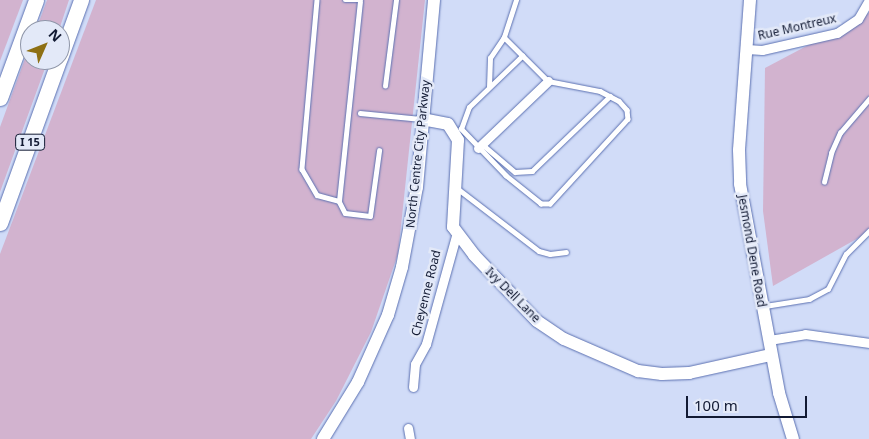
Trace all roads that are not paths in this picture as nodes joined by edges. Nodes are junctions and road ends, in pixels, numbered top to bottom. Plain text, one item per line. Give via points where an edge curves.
1 (36, 0) edge
2 (81, 0) edge
3 (317, 0) edge
4 (345, 0) edge
5 (396, 0) edge
6 (434, 0) edge
7 (516, 0) edge
8 (750, 0) edge
9 (869, 0) edge
10 (360, 1) edge
11 (70, 31) edge
12 (504, 37) junction
13 (747, 49) junction
14 (522, 56) junction
15 (56, 70) edge
16 (548, 81) junction
17 (385, 86) dead end
18 (490, 87) junction
19 (610, 96) junction
20 (0, 98) edge
21 (869, 99) edge
22 (360, 113) dead end
23 (422, 119) junction
24 (458, 129) junction
25 (480, 146) junction
26 (379, 151) dead end
27 (824, 182) dead end
28 (455, 187) junction
29 (339, 200) junction
30 (0, 223) edge
31 (869, 231) edge
32 (457, 232) junction
33 (566, 252) dead end
34 (762, 307) junction
35 (769, 340) junction
36 (869, 342) edge
37 (771, 355) junction
38 (414, 387) dead end
39 (408, 428) dead end
40 (323, 439) edge
41 (410, 439) edge
42 (793, 439) edge

1 - 20 highway
2 - 11 highway, I 15
3 - 29 lane via 302,170 317,196
4 - 10 lane
5 - 17 lane
6 - 23 street, North Centre City Parkway
7 - 12 lane
8 - 13 street, Jesmond Dene Road
9 - 13 street, Rue Montreux via 858,19 837,33 762,50
10 - 29 lane
12 - 14 lane
12 - 18 lane via 490,58
13 - 34 street, Jesmond Dene Road via 740,184
14 - 16 lane
14 - 18 lane
15 - 30 highway, I 15
16 - 19 lane
16 - 25 street
18 - 24 lane via 469,107
19 - 25 lane via 532,171 515,172
19 - 25 lane via 627,110 628,119 550,204 541,204
21 - 27 lane via 840,133
22 - 23 lane
23 - 24 street
23 - 40 street, North Centre City Parkway via 411,227 388,315 358,382
24 - 25 lane
24 - 28 street, Ivy Dell Lane
26 - 29 lane via 370,216 345,213
28 - 32 street, Ivy Dell Lane via 452,210
28 - 33 lane via 539,251 550,254
31 - 34 lane via 846,254 828,290 809,299
32 - 37 street, Ivy Dell Lane via 474,255 537,321 564,338 638,371 690,373
32 - 38 street, Cheyenne Road via 426,344 415,364
34 - 35 street, Jesmond Dene Road
35 - 36 street via 805,334
35 - 37 street, Jesmond Dene Road
37 - 42 street, Jesmond Dene Road
39 - 41 street

